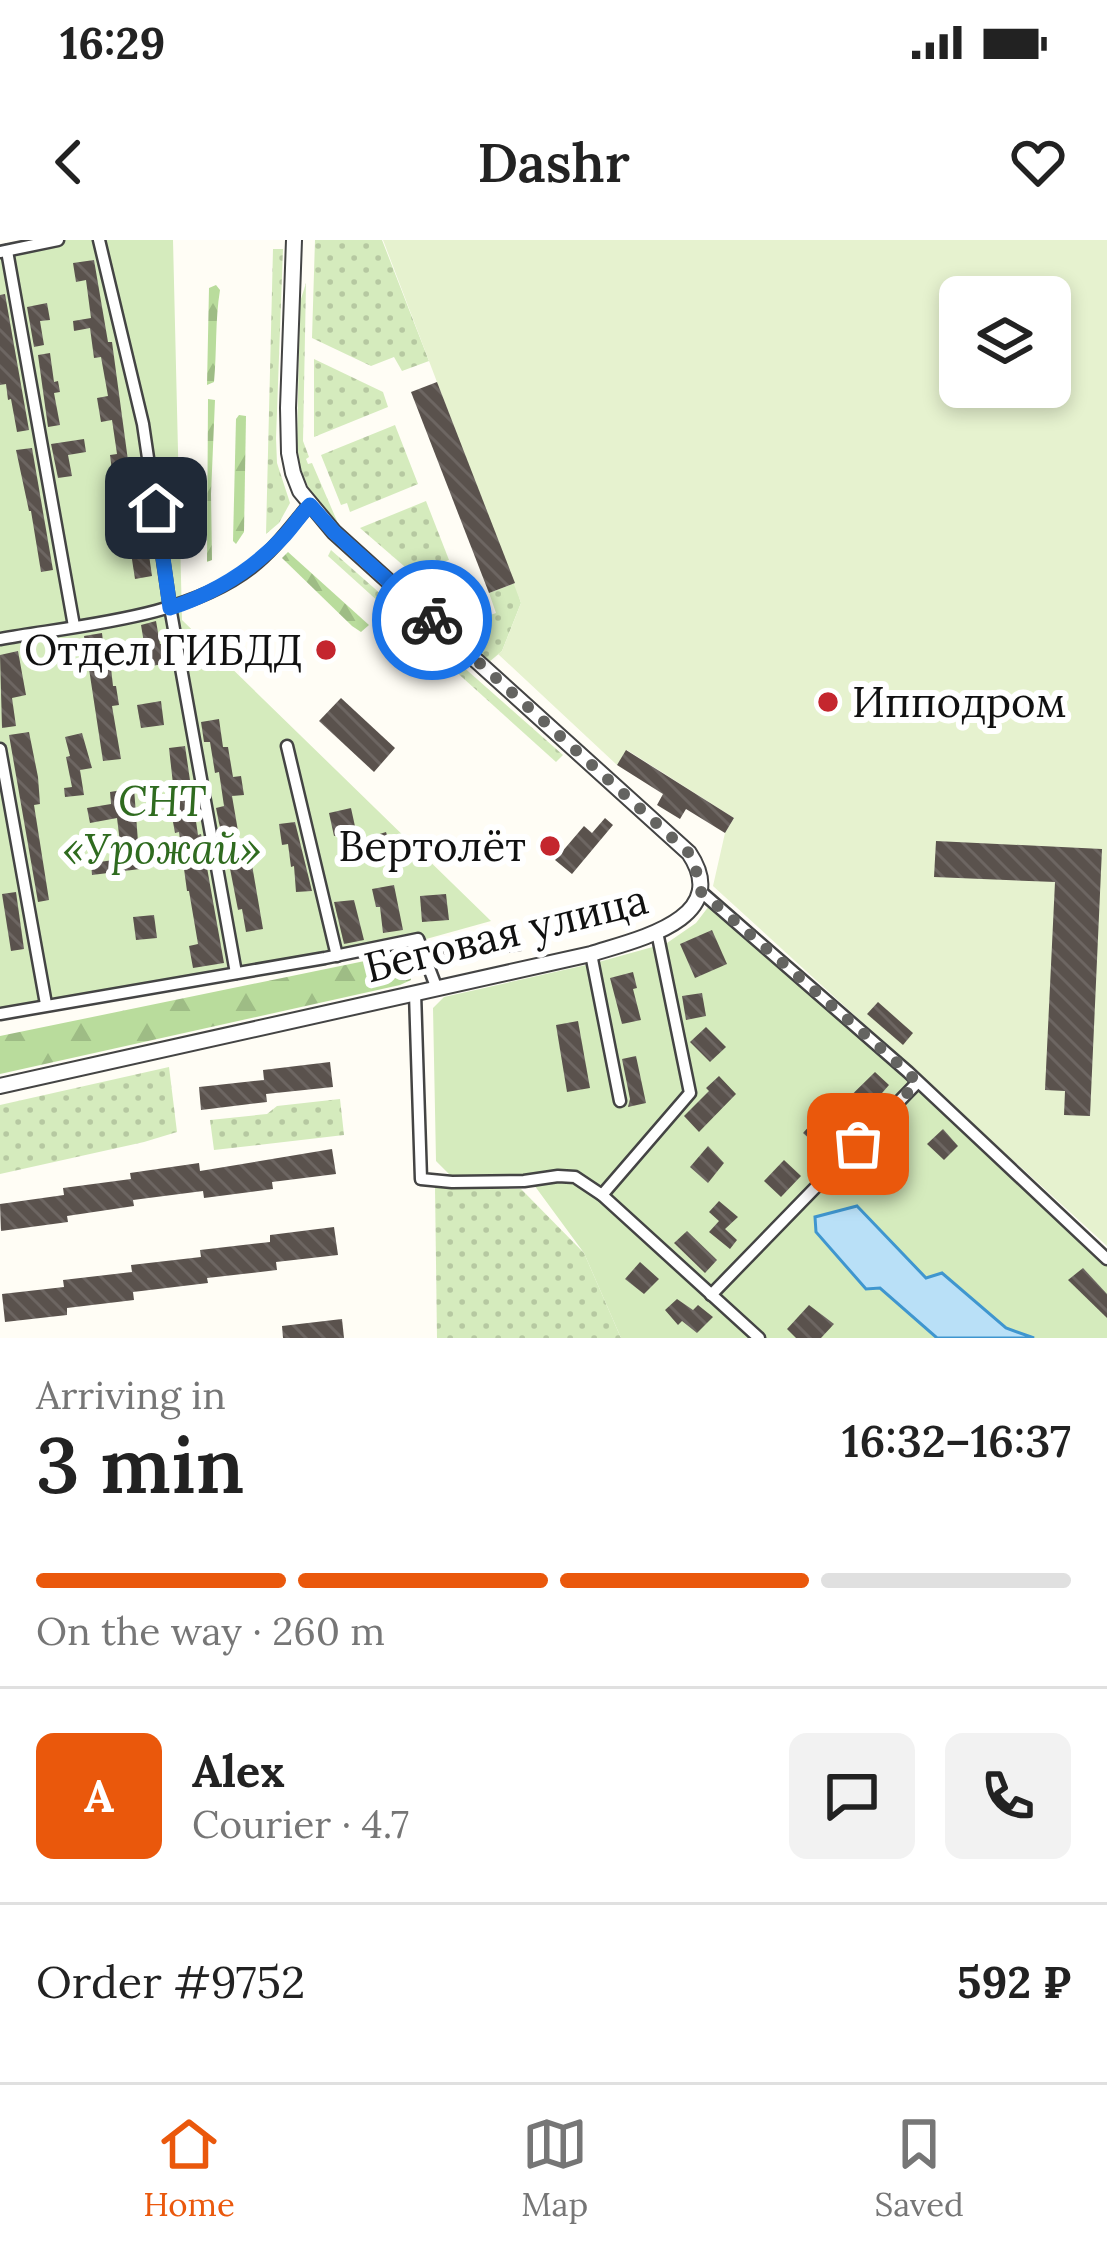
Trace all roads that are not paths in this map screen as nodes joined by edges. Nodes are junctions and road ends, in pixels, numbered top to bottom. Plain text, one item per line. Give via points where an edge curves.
1 (58, 240) edge
2 (99, 240) edge
3 (294, 240) edge
4 (4, 252) edge
5 (310, 505) junction
6 (176, 606) junction
7 (74, 626) junction
8 (0, 639) edge
9 (287, 746) dead end
10 (0, 749) edge
11 (699, 890) junction
12 (657, 932) junction
13 (591, 954) junction
14 (337, 956) junction
15 (236, 973) junction
16 (437, 988) junction
17 (416, 993) junction
18 (46, 1004) junction
19 (0, 1014) edge
20 (917, 1083) junction
21 (0, 1085) edge
22 (620, 1101) dead end
23 (602, 1196) junction
24 (1107, 1259) edge
25 (711, 1294) junction
26 (758, 1338) edge

1 - 4 street
2 - 6 street
3 - 5 street, Беговая улица via 288,432 293,472
4 - 7 street
5 - 6 street via 252,567
5 - 11 street, Беговая улица via 689,853
6 - 7 street
6 - 15 street
7 - 8 street
9 - 14 street
10 - 18 street
11 - 12 street, Беговая улица via 680,921
11 - 20 street
12 - 13 street, Беговая улица
12 - 23 street via 690,1093
13 - 16 street, Беговая улица
13 - 22 street
14 - 15 street
14 - 16 street via 418,939
15 - 18 street
16 - 17 street, Беговая улица
17 - 21 street, Беговая улица
17 - 23 street via 422,1179 558,1175
18 - 19 street
20 - 24 street
20 - 25 street
23 - 25 street
25 - 26 street

